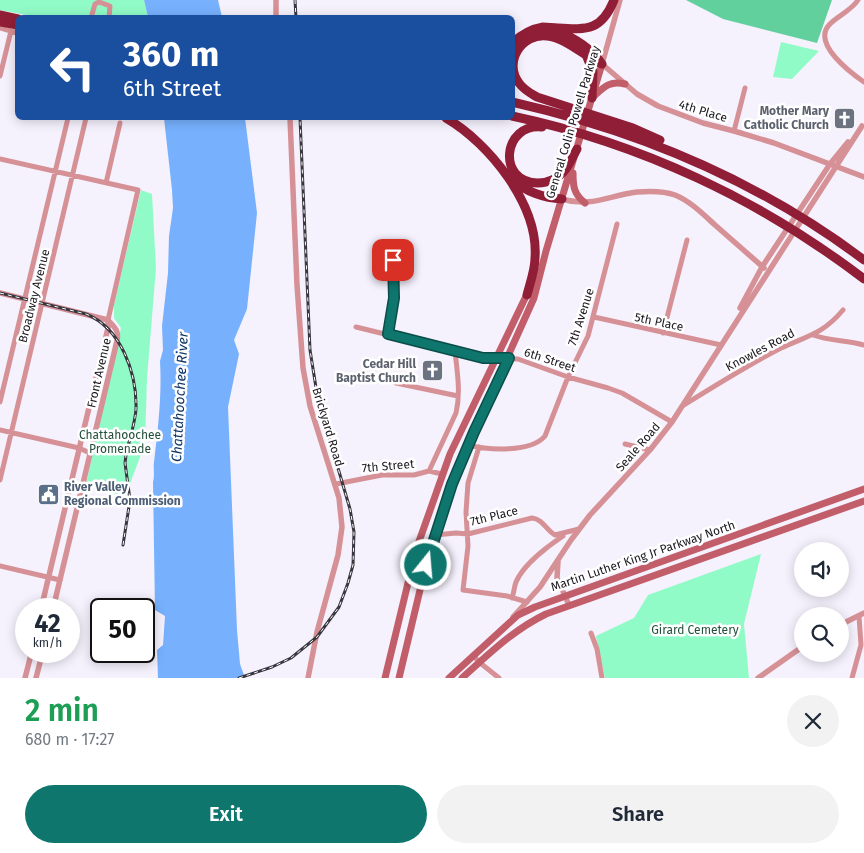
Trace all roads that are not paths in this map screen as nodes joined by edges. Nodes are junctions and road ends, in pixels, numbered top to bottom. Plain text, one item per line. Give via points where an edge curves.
1 (276, 0) edge
2 (614, 0) edge
3 (620, 0) edge
4 (858, 0) edge
5 (0, 15) edge
6 (92, 15) edge
7 (109, 15) edge
8 (276, 15) edge
9 (15, 18) edge
10 (0, 22) edge
11 (544, 27) junction
12 (0, 28) edge
13 (14, 28) edge
14 (515, 41) edge
15 (515, 56) edge
16 (587, 57) junction
17 (602, 64) junction
18 (515, 75) edge
19 (0, 76) edge
20 (864, 82) edge
21 (625, 84) junction
22 (745, 88) dead end
23 (592, 98) junction
24 (515, 103) edge
25 (515, 117) edge
26 (68, 120) edge
27 (86, 120) edge
28 (290, 120) edge
29 (449, 120) edge
30 (120, 123) dead end
31 (863, 125) edge
32 (559, 128) junction
33 (734, 131) junction
34 (577, 150) junction
35 (0, 158) edge
36 (701, 164) junction
37 (830, 164) junction
38 (572, 165) junction
39 (836, 166) junction
40 (502, 170) junction
41 (56, 171) junction
42 (73, 175) junction
43 (864, 177) edge
44 (106, 183) junction
45 (529, 183) junction
46 (562, 198) junction
47 (585, 203) junction
48 (617, 224) dead end
49 (687, 240) dead end
50 (781, 245) junction
51 (546, 251) junction
52 (771, 254) junction
53 (750, 256) junction
54 (393, 260) dead end
55 (864, 260) edge
56 (762, 267) junction
57 (768, 272) junction
58 (864, 279) edge
59 (0, 293) edge
60 (527, 295) junction
61 (25, 299) junction
62 (42, 303) junction
63 (843, 310) dead end
64 (594, 317) junction
65 (108, 320) junction
66 (356, 327) dead end
67 (663, 333) junction
68 (388, 334) junction
69 (813, 334) junction
70 (721, 345) junction
71 (864, 345) edge
72 (455, 351) junction
73 (509, 358) junction
74 (496, 359) junction
75 (568, 377) junction
76 (396, 383) dead end
77 (458, 396) junction
78 (0, 402) edge
79 (684, 405) junction
80 (456, 413) junction
81 (468, 416) junction
82 (672, 422) junction
83 (462, 428) junction
84 (0, 430) edge
85 (474, 432) junction
86 (11, 433) junction
87 (624, 444) dead end
88 (468, 445) junction
89 (479, 447) junction
90 (79, 448) junction
91 (650, 450) junction
92 (90, 453) junction
93 (429, 471) junction
94 (442, 474) junction
95 (0, 480) edge
96 (336, 484) junction
97 (864, 489) edge
98 (864, 501) edge
99 (579, 529) junction
100 (567, 533) junction
101 (468, 534) junction
102 (435, 535) junction
103 (561, 555) junction
104 (0, 566) edge
105 (48, 577) junction
106 (60, 580) junction
107 (565, 595) junction
108 (43, 598) edge
109 (56, 598) edge
110 (512, 598) junction
111 (527, 602) junction
112 (569, 605) junction
113 (862, 615) edge
114 (849, 621) edge
115 (505, 626) junction
116 (591, 633) dead end
117 (863, 645) edge
118 (794, 652) edge
119 (473, 656) junction
120 (479, 662) junction
121 (29, 663) edge
122 (40, 663) edge
123 (26, 678) edge
124 (36, 678) edge
125 (308, 678) edge
126 (385, 678) edge
127 (399, 678) edge
128 (449, 678) edge
129 (462, 678) edge
130 (499, 678) edge
131 (602, 678) edge
132 (758, 678) edge
133 (852, 678) edge

1 - 8 street
2 - 11 highway via 606,17 595,26 580,29
3 - 17 street, General Colin Powell Parkway
4 - 20 street via 830,24 824,37 843,66
5 - 9 highway
6 - 7 street via 95,4 99,2 110,6
10 - 13 highway
11 - 14 highway via 529,31
11 - 17 highway via 582,45
12 - 13 street
13 - 19 street
15 - 16 highway via 529,39 548,36
16 - 17 highway
16 - 23 highway via 593,72
17 - 21 street, 4th Place
17 - 23 main road, General Colin Powell Parkway
18 - 36 highway via 524,89 537,97 633,128
21 - 23 main road via 609,84
21 - 33 street, 4th Place via 658,106
22 - 33 street
23 - 34 main road, General Colin Powell Parkway
24 - 36 highway via 625,133
25 - 32 highway
26 - 41 street, Broadway Avenue
27 - 42 street, Broadway Avenue
28 - 96 street, Brickyard Road via 305,384
29 - 40 highway via 469,134
30 - 44 street
31 - 37 street, Seale Road
31 - 39 street, Seale Road
32 - 45 highway via 536,126 525,129 512,143 510,162 514,171
32 - 58 highway via 648,157 724,191 818,246
33 - 37 street, 4th Place
34 - 38 main road, General Colin Powell Parkway
34 - 45 highway via 557,177 543,183
35 - 41 street
36 - 55 highway via 771,199
37 - 39 street, 4th Place
37 - 50 street, Seale Road
38 - 46 main road, General Colin Powell Parkway
38 - 47 main road via 574,191
39 - 43 street, 4th Place
39 - 50 street, Seale Road
40 - 46 highway via 528,190
40 - 60 highway via 527,212 534,235 536,258
41 - 42 street
41 - 61 street, Broadway Avenue
42 - 44 street
42 - 62 street, Broadway Avenue
44 - 65 street, Front Avenue via 138,190
45 - 46 highway
46 - 47 street
46 - 51 main road, General Colin Powell Parkway
47 - 53 street via 637,192 675,195
48 - 64 street, 7th Avenue
49 - 67 street
50 - 52 street, Seale Road
50 - 57 street, Seale Road
51 - 60 main road, General Colin Powell Parkway
51 - 73 main road, General Colin Powell Parkway via 534,298
52 - 53 street via 760,258
52 - 56 street, Seale Road
53 - 56 street
54 - 68 street via 394,298
56 - 57 street
56 - 70 street, Seale Road
57 - 70 street, Seale Road
59 - 61 street
60 - 74 main road, General Colin Powell Parkway
61 - 62 street
61 - 78 street, Broadway Avenue
62 - 65 street
62 - 86 street, Broadway Avenue
63 - 69 street, Knowles Road via 829,326
64 - 67 street, 5th Place
64 - 75 street, 7th Avenue
65 - 90 street, Front Avenue
65 - 92 street, Front Avenue via 119,334
66 - 68 street, 6th Street
67 - 70 street, 5th Place
68 - 72 street, 6th Street
69 - 71 street
69 - 79 street, Knowles Road via 773,353
70 - 79 street, Seale Road
72 - 74 street, 6th Street
72 - 77 street
73 - 74 street, 6th Street
73 - 75 street, 6th Street
73 - 85 main road, General Colin Powell Parkway
74 - 81 main road, General Colin Powell Parkway
75 - 82 street, 6th Street via 622,393
75 - 89 street, 7th Avenue via 542,439 525,447
76 - 77 street
77 - 80 street
79 - 82 street, Seale Road
80 - 81 street
80 - 93 street
81 - 83 main road, General Colin Powell Parkway
82 - 91 street, Seale Road
83 - 85 street
83 - 94 main road, General Colin Powell Parkway
84 - 86 street
85 - 88 main road, General Colin Powell Parkway
86 - 90 street
86 - 95 street, Broadway Avenue
87 - 91 street
88 - 89 street
88 - 102 main road, General Colin Powell Parkway
89 - 101 street via 468,483
90 - 92 street
90 - 105 street, Front Avenue
91 - 99 street, Seale Road
92 - 106 street, Front Avenue
93 - 94 street, 7th Street
93 - 96 street, 7th Street via 414,475 375,475
94 - 126 main road, General Colin Powell Parkway via 416,550
96 - 125 street, Brickyard Road via 341,512 341,541
97 - 107 main road, Martin Luther King Jr Parkway North
98 - 112 main road, Martin Luther King Jr Parkway North
99 - 100 street
99 - 103 street, Seale Road
100 - 101 street, 7th Place via 554,535 544,523 532,518
100 - 110 street via 528,566 517,581
101 - 102 street, 7th Place
101 - 110 street via 463,590
102 - 127 main road, General Colin Powell Parkway
103 - 107 street, Seale Road via 557,578
103 - 111 street, Seale Road
104 - 105 street
105 - 106 street
105 - 108 street, Front Avenue
106 - 109 street, Front Avenue
107 - 112 street, Seale Road
107 - 115 main road, Martin Luther King Jr Parkway North via 518,615
110 - 111 street
111 - 115 street, Seale Road
112 - 120 main road, Martin Luther King Jr Parkway North via 520,628
113 - 114 street
113 - 117 street
115 - 119 main road, Martin Luther King Jr Parkway North
116 - 131 street
117 - 133 street
118 - 132 street
119 - 120 street
119 - 128 main road, Martin Luther King Jr Parkway North
120 - 129 main road, Martin Luther King Jr Parkway North
120 - 130 street
121 - 123 street
122 - 124 street

